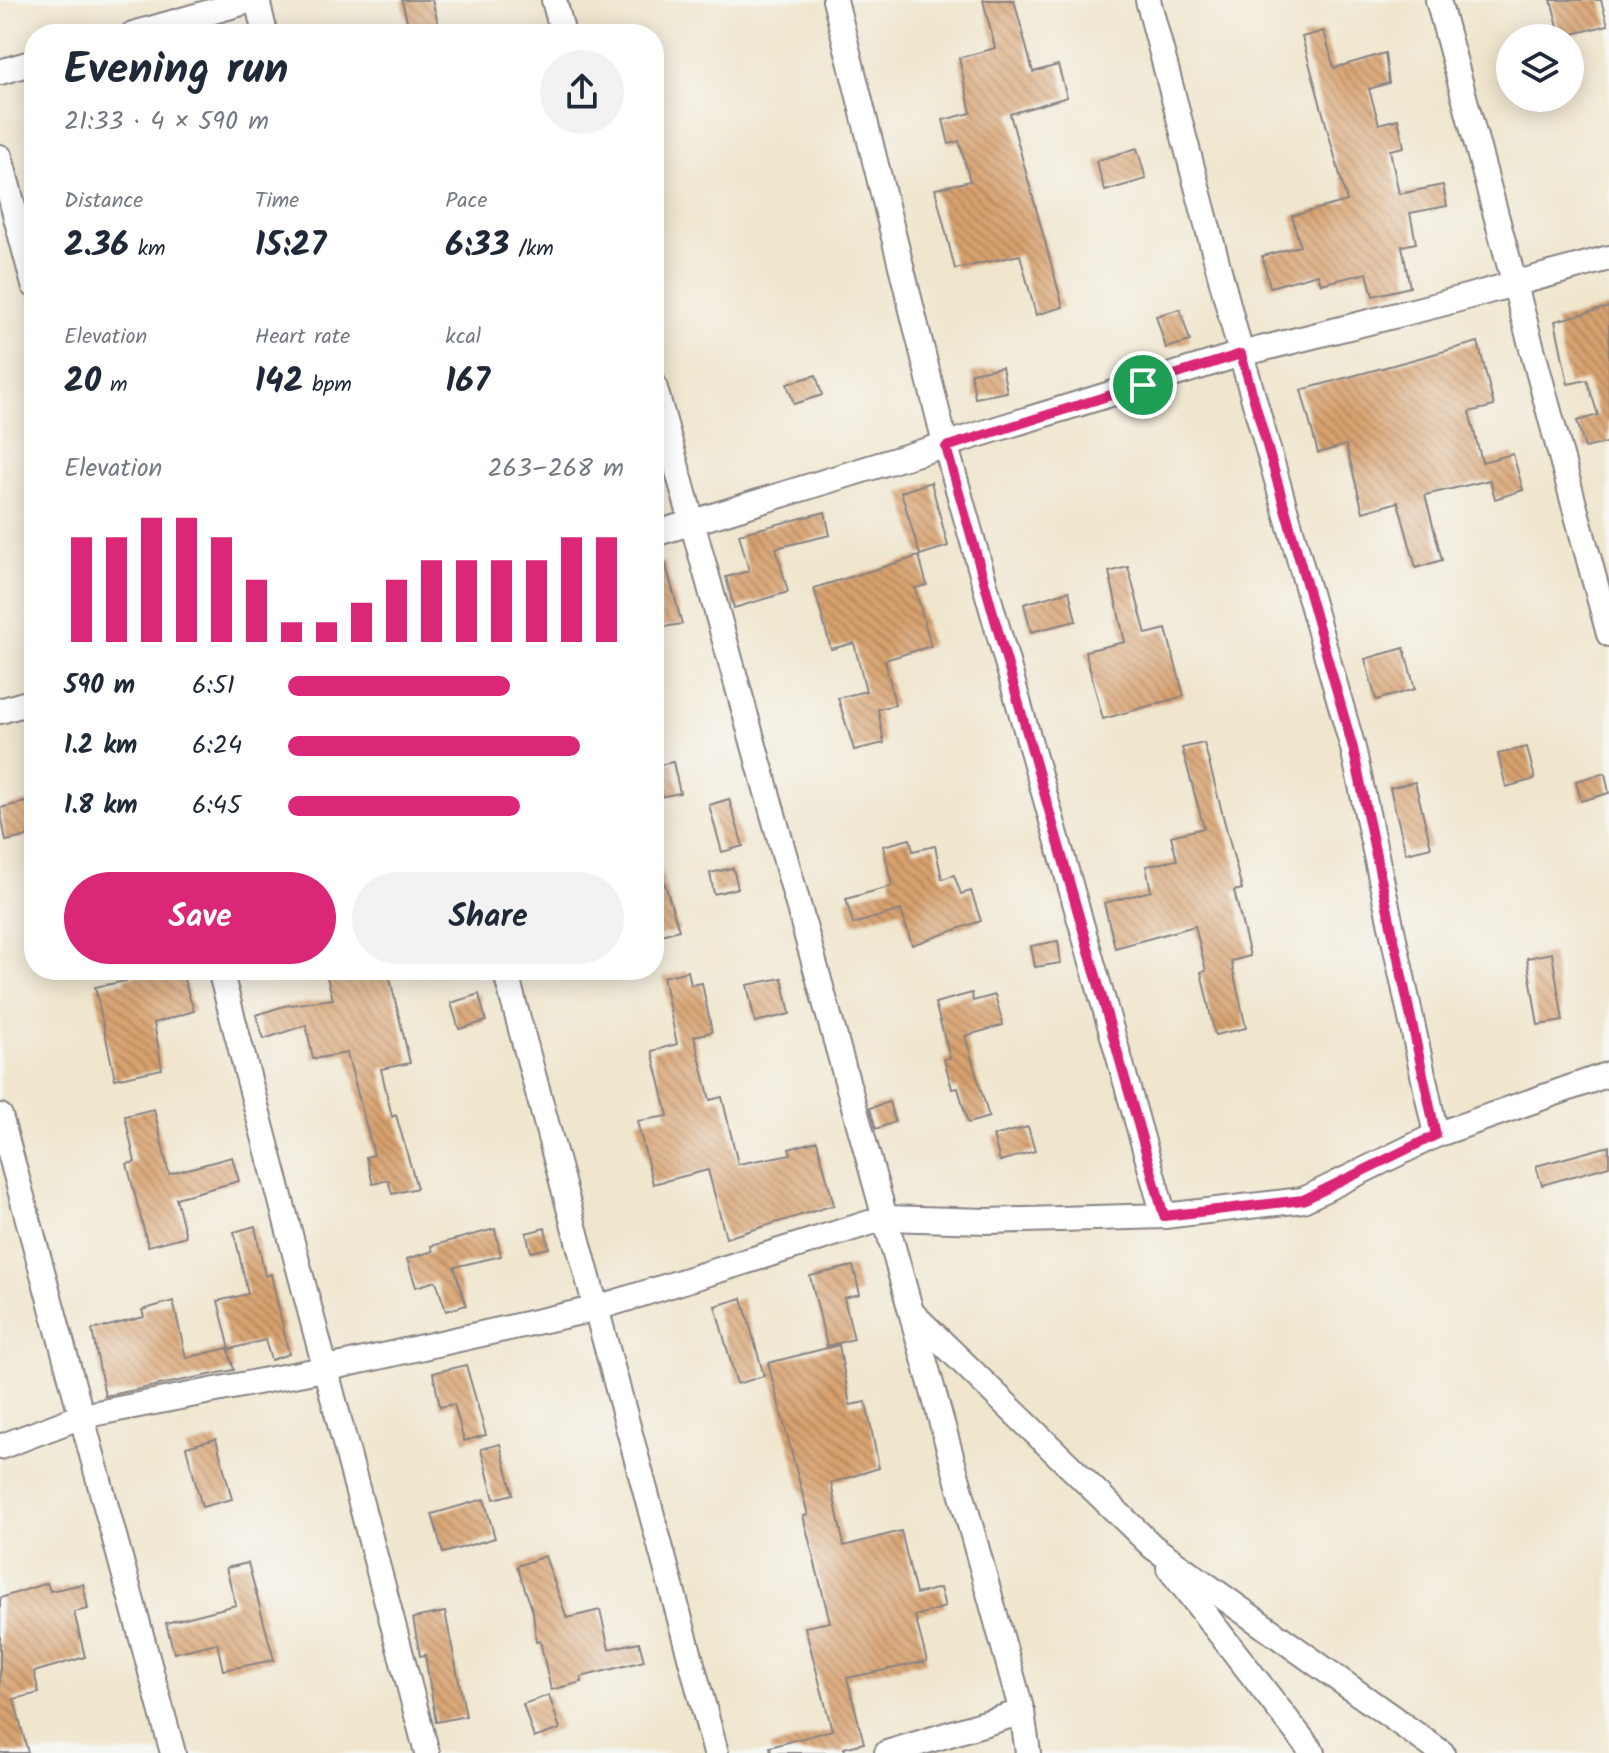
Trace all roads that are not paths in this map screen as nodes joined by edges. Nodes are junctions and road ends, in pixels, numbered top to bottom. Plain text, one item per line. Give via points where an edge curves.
1 (254, 0) edge
2 (554, 0) edge
3 (835, 0) edge
4 (1148, 0) edge
5 (1438, 0) edge
6 (169, 24) edge
7 (262, 24) edge
8 (560, 24) edge
9 (24, 65) edge
10 (0, 72) edge
11 (0, 157) edge
12 (24, 247) edge
13 (1609, 258) edge
14 (1512, 282) junction
15 (1241, 354) junction
16 (664, 424) edge
17 (946, 447) junction
18 (690, 526) junction
19 (664, 532) edge
20 (1609, 634) edge
21 (24, 704) edge
22 (0, 711) edge
23 (223, 980) edge
24 (508, 980) edge
25 (1609, 1074) edge
26 (0, 1116) edge
27 (1436, 1135) junction
28 (1164, 1216) junction
29 (885, 1218) junction
30 (594, 1309) junction
31 (911, 1311) junction
32 (324, 1369) junction
33 (82, 1416) junction
34 (0, 1447) edge
35 (1153, 1547) junction
36 (1022, 1712) junction
37 (173, 1753) edge
38 (427, 1753) edge
39 (716, 1753) edge
40 (887, 1753) edge
41 (1028, 1753) edge
42 (1313, 1753) edge
43 (1442, 1753) edge

1 - 6 street
1 - 7 street
2 - 8 street
3 - 17 street
4 - 15 street
5 - 14 street
9 - 10 street
11 - 12 street
13 - 14 street
14 - 15 street
14 - 20 street
15 - 17 street
15 - 27 street via 1353,748
16 - 18 street
17 - 18 street
17 - 28 street
18 - 19 street
18 - 29 street
21 - 22 street
23 - 32 street
24 - 30 street
25 - 27 street
26 - 33 street
27 - 28 street via 1303,1200
28 - 29 street
29 - 30 street
29 - 31 street
30 - 32 street
30 - 39 street
31 - 35 street
31 - 36 street
32 - 33 street
32 - 38 street
33 - 34 street
33 - 37 street
35 - 42 street
35 - 43 street
36 - 40 street
36 - 41 street

